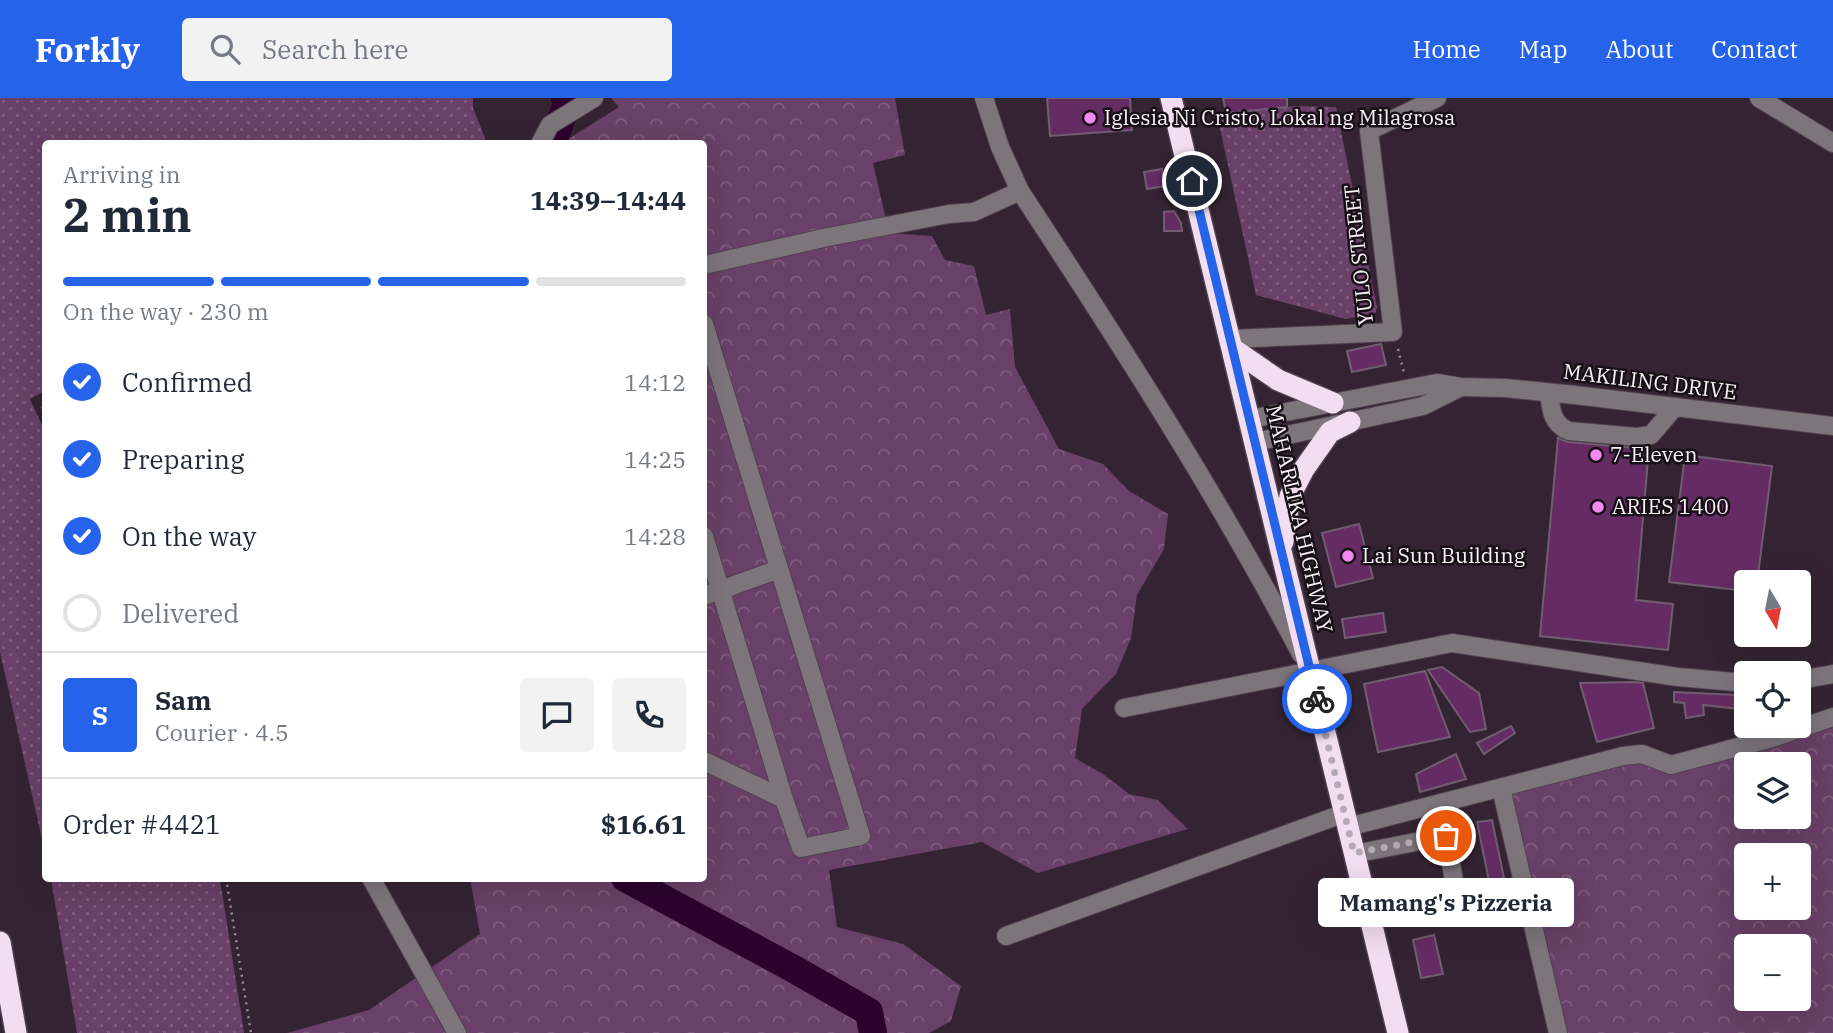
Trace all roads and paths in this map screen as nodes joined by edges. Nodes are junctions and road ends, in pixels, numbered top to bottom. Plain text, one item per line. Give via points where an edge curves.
1 (984, 98) edge
2 (1171, 98) edge
3 (1437, 98) edge
4 (1759, 98) edge
5 (589, 102) edge
6 (542, 140) edge
7 (1833, 144) edge
8 (1020, 191) junction
9 (707, 264) edge
10 (1392, 332) junction
11 (707, 334) edge
12 (1231, 344) junction
13 (1407, 387) junction
14 (1461, 387) junction
15 (1549, 393) junction
16 (1333, 404) junction
17 (1675, 407) junction
18 (1250, 419) junction
19 (1350, 422) junction
20 (1833, 426) edge
21 (1255, 442) junction
22 (707, 545) edge
23 (1282, 554) junction
24 (779, 569) junction
25 (721, 589) junction
26 (707, 595) edge
27 (1311, 672) junction
28 (1833, 674) edge
29 (1811, 678) edge
30 (1734, 682) edge
31 (1125, 708) dead end
32 (1833, 717) edge
33 (707, 762) edge
34 (1501, 788) junction
35 (784, 799) junction
36 (1347, 820) junction
37 (1354, 853) junction
38 (227, 882) edge
39 (373, 882) edge
40 (1455, 886) dead end
41 (1006, 936) dead end
42 (0, 943) edge
43 (16, 1033) edge
44 (251, 1033) edge
45 (457, 1033) edge
46 (1398, 1033) edge
47 (1558, 1033) edge

1 - 8 street
2 - 12 highway, MAHARLIKA HIGHWAY
3 - 10 street, YULO STREET via 1368,131
4 - 7 street
5 - 6 street via 550,125
8 - 9 street via 974,212 828,237
8 - 27 street via 1208,486
10 - 12 street, YULO STREET
10 - 13 path
11 - 24 street
12 - 16 highway via 1278,380
12 - 18 highway, MAHARLIKA HIGHWAY
13 - 14 street, MAKILING DRIVE via 1437,383
13 - 16 street, MAKILING DRIVE
14 - 15 street, MAKILING DRIVE
14 - 19 street, MAKILING DRIVE via 1423,406
15 - 17 street, MAKILING DRIVE
15 - 17 street via 1552,415 1559,427 1569,431 1650,435
16 - 18 street, MAKILING DRIVE
17 - 20 street, MAKILING DRIVE
18 - 21 highway, MAHARLIKA HIGHWAY
19 - 21 street, MAKILING DRIVE
19 - 23 highway via 1330,432 1317,447 1290,496
21 - 23 highway, MAHARLIKA HIGHWAY
22 - 25 street
23 - 27 highway, MAHARLIKA HIGHWAY
24 - 25 street
24 - 35 street via 861,836 801,848
25 - 26 street
25 - 35 street
27 - 30 street via 1452,643
27 - 31 street
27 - 36 highway, MAHARLIKA HIGHWAY
28 - 29 street
32 - 34 street via 1671,765 1642,754 1623,756
33 - 35 street
34 - 36 street
34 - 47 street
36 - 37 highway, MAHARLIKA HIGHWAY
36 - 41 street
37 - 40 street via 1446,836
37 - 46 highway, MAHARLIKA HIGHWAY
38 - 44 path
39 - 45 street
42 - 43 highway

